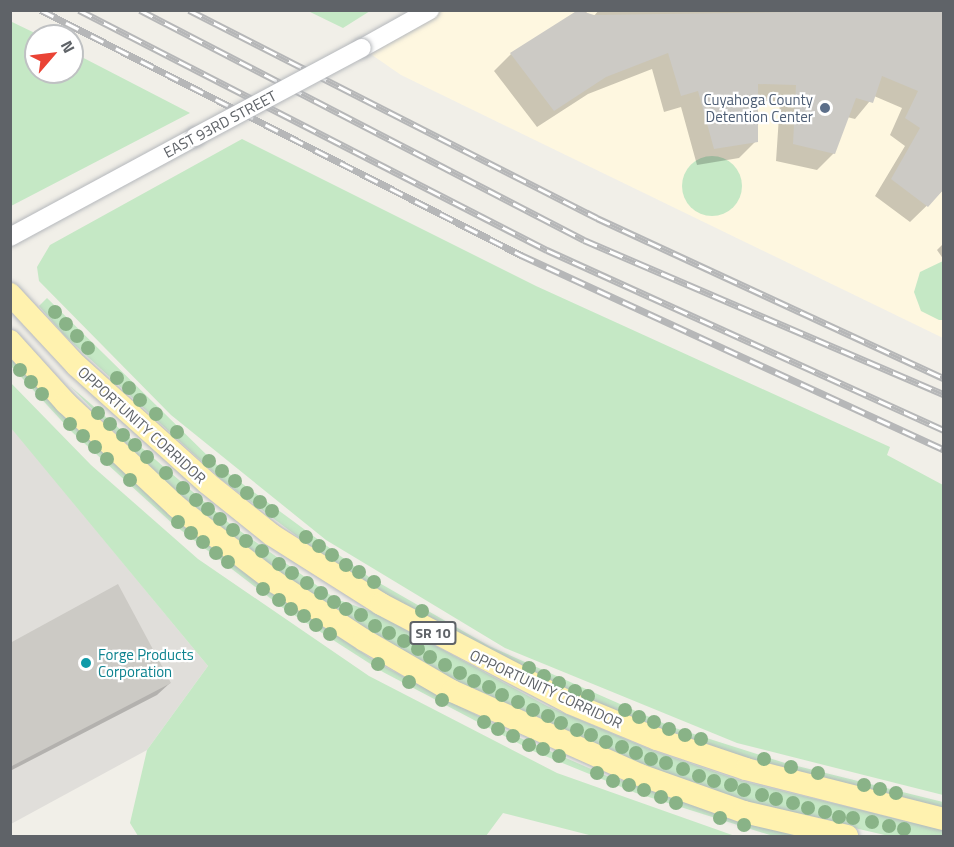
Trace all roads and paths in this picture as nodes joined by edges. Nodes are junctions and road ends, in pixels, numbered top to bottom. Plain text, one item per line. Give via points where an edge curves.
1 (430, 10) edge
2 (10, 237) edge
3 (10, 294) edge
4 (10, 341) edge
5 (944, 819) edge
6 (847, 837) edge

1 - 2 street, EAST 93RD STREET, bridge
3 - 5 main road, OPPORTUNITY CORRIDOR / SR 10 via 76,366 207,483 308,560 392,610 570,703 657,739 746,769
4 - 6 main road, SR 10 via 66,403 177,507 275,582 364,640 452,691 640,776 744,812

